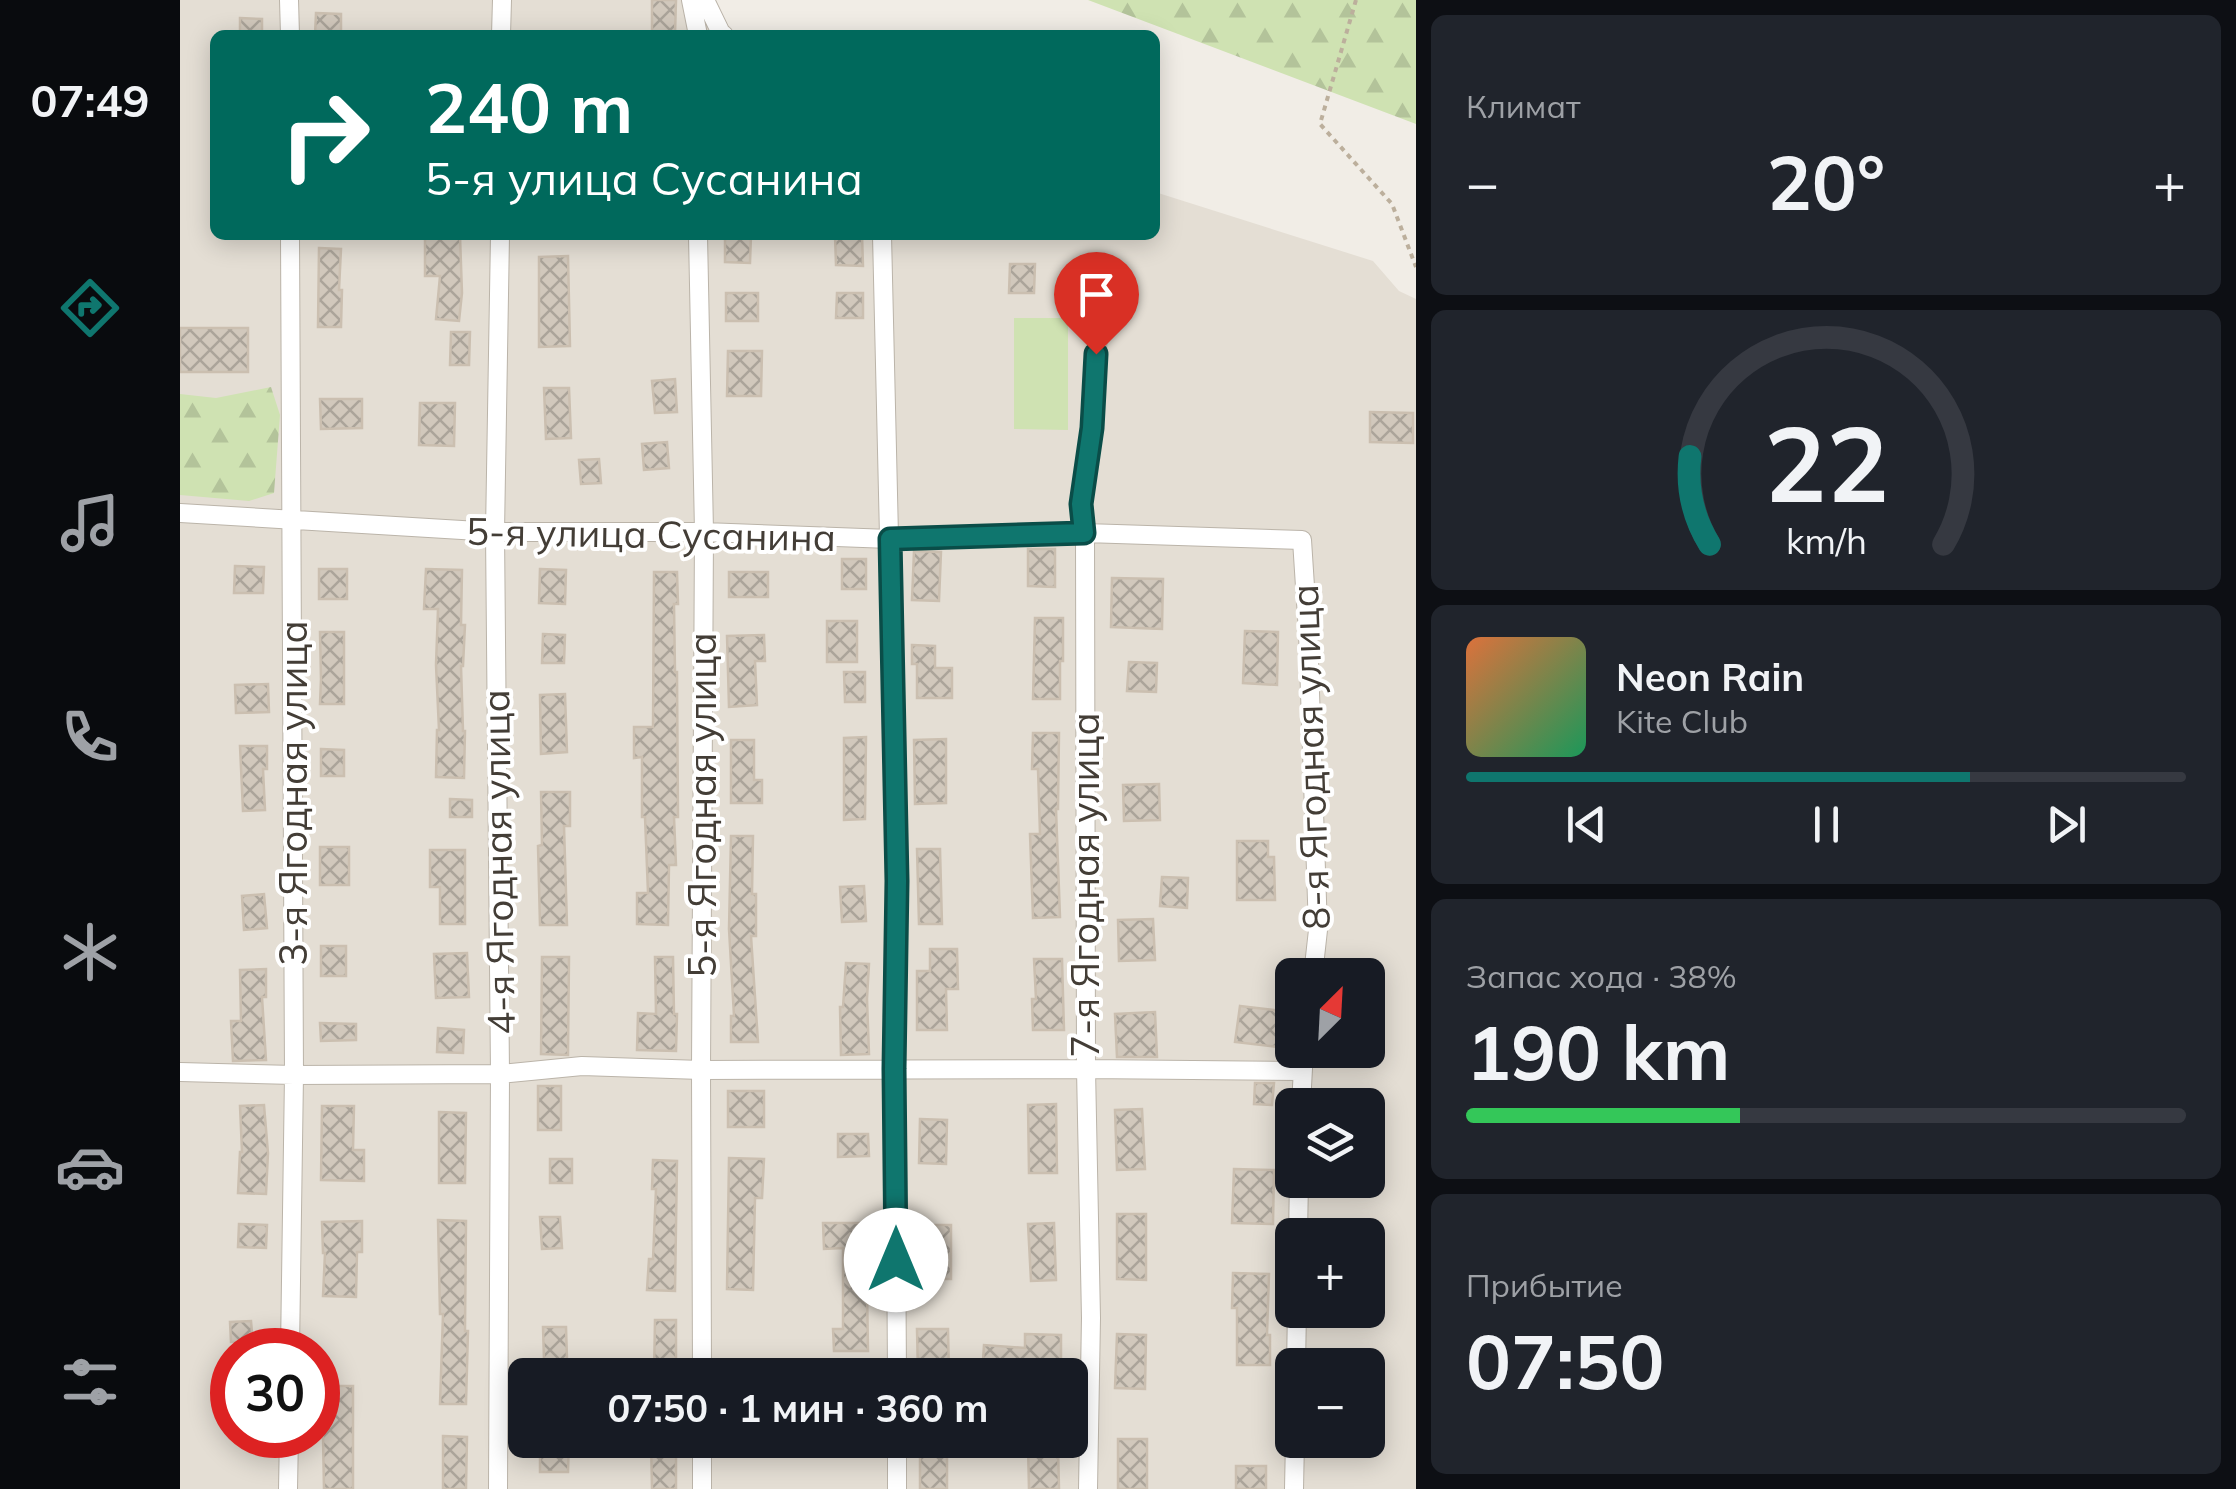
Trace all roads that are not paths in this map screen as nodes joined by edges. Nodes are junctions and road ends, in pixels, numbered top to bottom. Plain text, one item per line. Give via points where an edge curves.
1 (290, 0) edge
2 (502, 0) edge
3 (692, 0) edge
4 (705, 0) edge
5 (290, 30) edge
6 (501, 30) edge
7 (697, 30) edge
8 (720, 30) edge
9 (290, 240) edge
10 (500, 240) edge
11 (698, 240) edge
12 (882, 240) edge
13 (1093, 283) dead end
14 (180, 514) edge
15 (291, 520) junction
16 (496, 532) junction
17 (704, 532) junction
18 (1084, 533) junction
19 (890, 539) junction
20 (1302, 540) joint
21 (1315, 958) edge
22 (1302, 1068) edge
23 (894, 1069) junction
24 (1086, 1069) junction
25 (701, 1070) junction
26 (1302, 1071) junction
27 (180, 1072) edge
28 (294, 1074) junction
29 (500, 1074) junction
30 (1302, 1088) edge
31 (290, 1328) edge
32 (702, 1358) edge
33 (897, 1358) edge
34 (289, 1458) edge
35 (702, 1458) edge
36 (897, 1458) edge
37 (1294, 1458) edge
38 (288, 1489) edge
39 (498, 1489) edge
40 (702, 1489) edge
41 (898, 1489) edge
42 (1088, 1489) edge
43 (1294, 1489) edge

1 - 5 street
2 - 6 street
3 - 7 street
4 - 8 street
9 - 15 street, 3-я Ягодная улица
10 - 16 street, 4-я Ягодная улица
11 - 17 street, 5-я Ягодная улица
12 - 19 street
13 - 18 street, 7-я Ягодная улица via 1099,316
14 - 15 street, 5-я улица Сусанина
15 - 16 street, 5-я улица Сусанина
15 - 28 street, 3-я Ягодная улица
16 - 17 street, 5-я улица Сусанина
16 - 29 street, 4-я Ягодная улица
17 - 19 street, 5-я улица Сусанина
17 - 25 street, 5-я Ягодная улица
18 - 19 street, 5-я улица Сусанина
18 - 20 street, 5-я улица Сусанина
18 - 24 street, 7-я Ягодная улица
19 - 23 street
20 - 21 street, 8-я Ягодная улица
22 - 26 street
23 - 24 street
23 - 25 street
23 - 33 street
24 - 26 street
24 - 42 street, 7-я Ягодная улица
25 - 29 street via 582,1066
25 - 32 street, 5-я Ягодная улица
26 - 30 street
27 - 28 street
28 - 29 street
28 - 31 street, 3-я Ягодная улица
29 - 39 street, 4-я Ягодная улица
34 - 38 street
35 - 40 street
36 - 41 street
37 - 43 street

